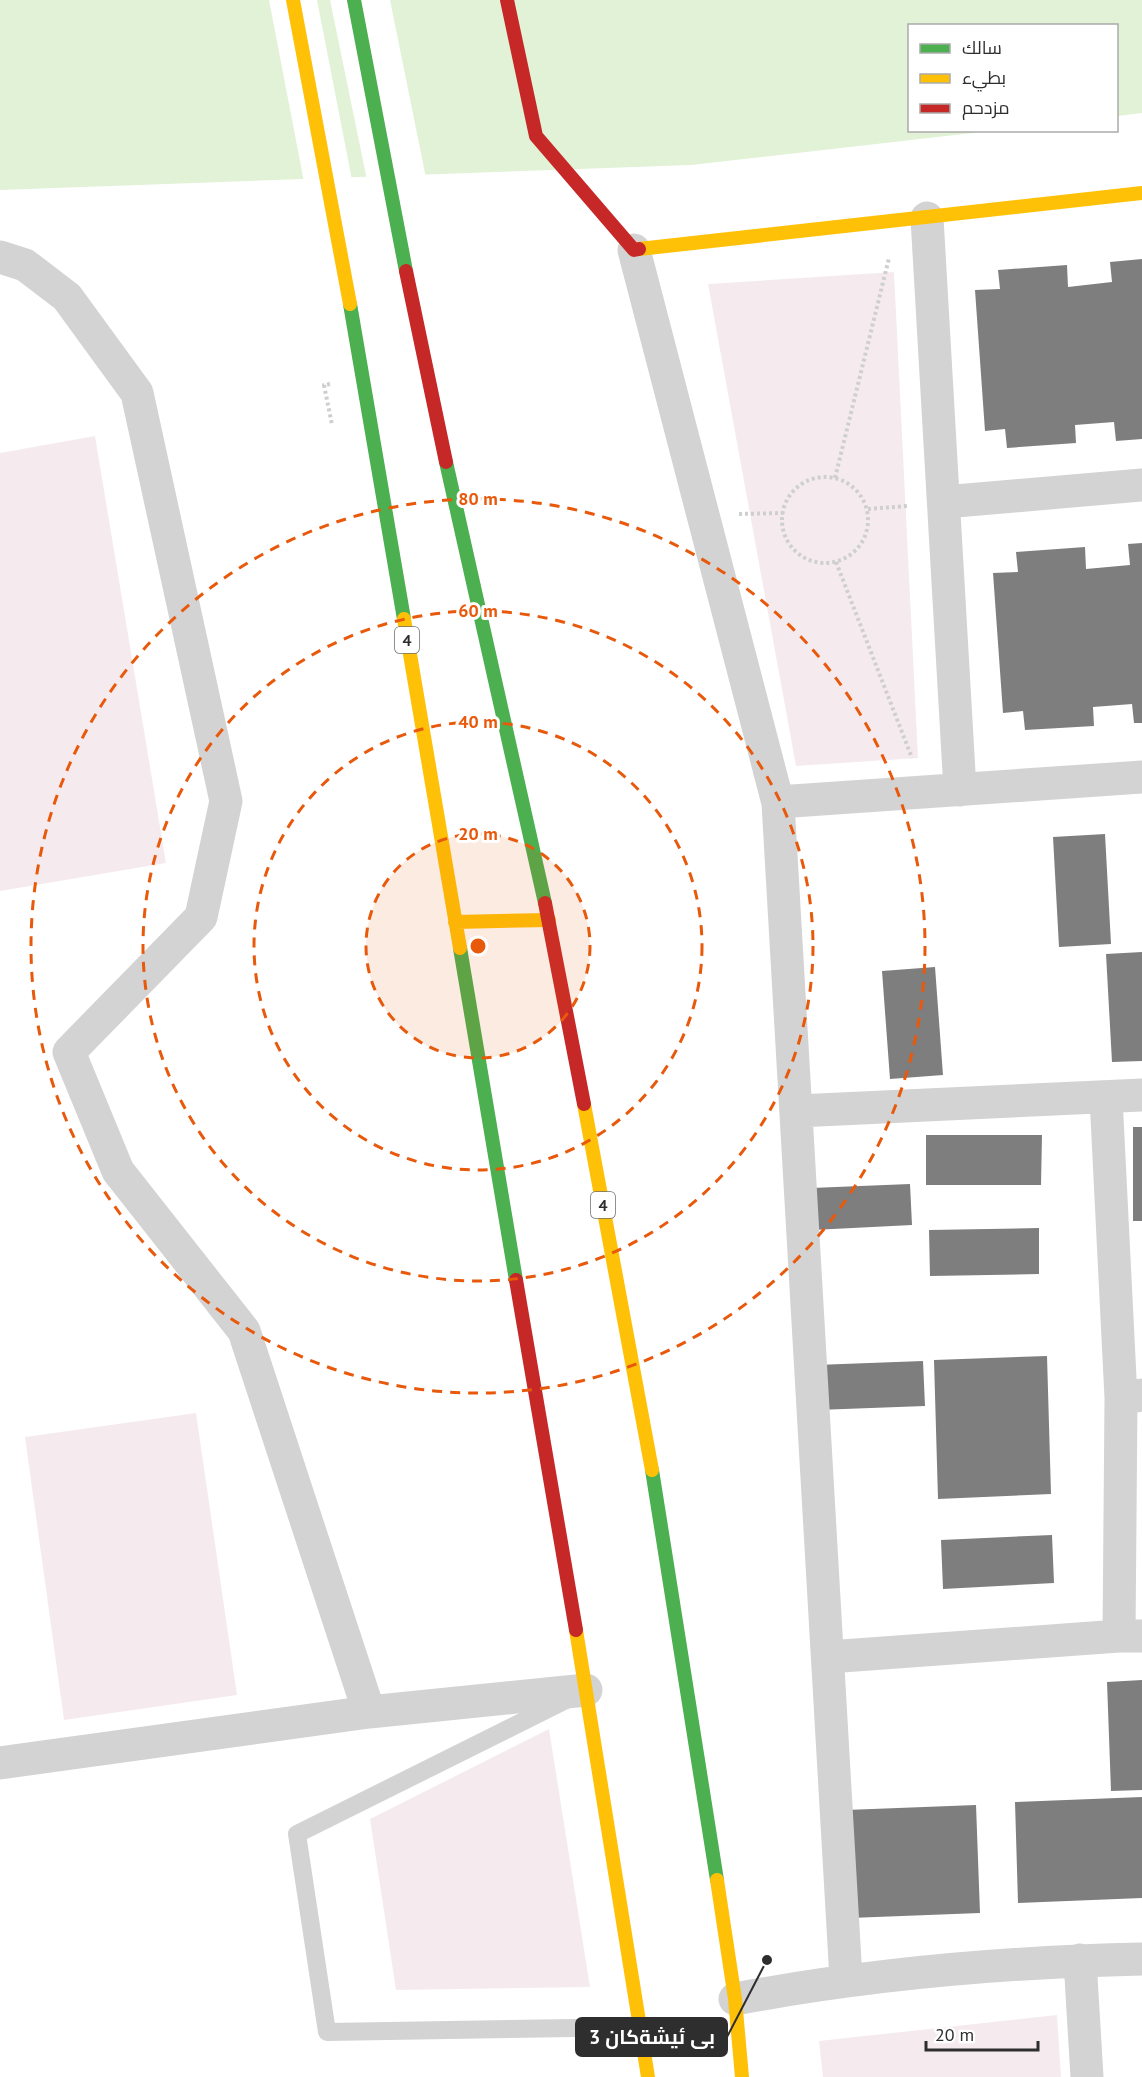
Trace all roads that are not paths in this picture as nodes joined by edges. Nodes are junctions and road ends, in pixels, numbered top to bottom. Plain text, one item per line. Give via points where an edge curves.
1 (293, 0) edge
2 (354, 0) edge
3 (507, 0) edge
4 (1142, 193) edge
5 (913, 219) junction
6 (634, 250) junction
7 (0, 257) edge
8 (1142, 485) edge
9 (944, 502) junction
10 (1142, 777) edge
11 (960, 790) junction
12 (778, 802) junction
13 (549, 920) junction
14 (455, 922) junction
15 (1142, 1095) edge
16 (1106, 1097) junction
17 (797, 1111) junction
18 (1132, 1396) edge
19 (1130, 1636) edge
20 (828, 1656) junction
21 (586, 1690) junction
22 (369, 1712) junction
23 (0, 1763) edge
24 (1142, 1959) edge
25 (1080, 1960) junction
26 (846, 1979) junction
27 (735, 1998) junction
28 (640, 2027) junction
29 (648, 2077) edge
30 (742, 2077) edge
31 (1087, 2077) edge

1 - 14 main road, 4 via 360,358
2 - 13 main road, 4 via 419,342
3 - 6 main road via 536,136
4 - 5 main road
5 - 6 main road
5 - 9 street
6 - 12 street
7 - 22 street via 25,265 67,297 137,393 226,801 201,917 69,1052 118,1171 244,1331
8 - 9 street
9 - 11 street
10 - 11 street
11 - 12 street
12 - 17 street
13 - 14 main road
13 - 27 main road, 4 via 662,1522
14 - 21 main road, 4
15 - 16 street
16 - 17 street
16 - 18 street
17 - 20 street
18 - 19 street
19 - 20 street
20 - 26 street
21 - 22 street
21 - 28 main road, 4
21 - 28 lane via 297,1834 327,2032
22 - 23 street
24 - 25 street
25 - 26 street
25 - 31 street
26 - 27 street
27 - 30 main road, 4
28 - 29 main road, 4

